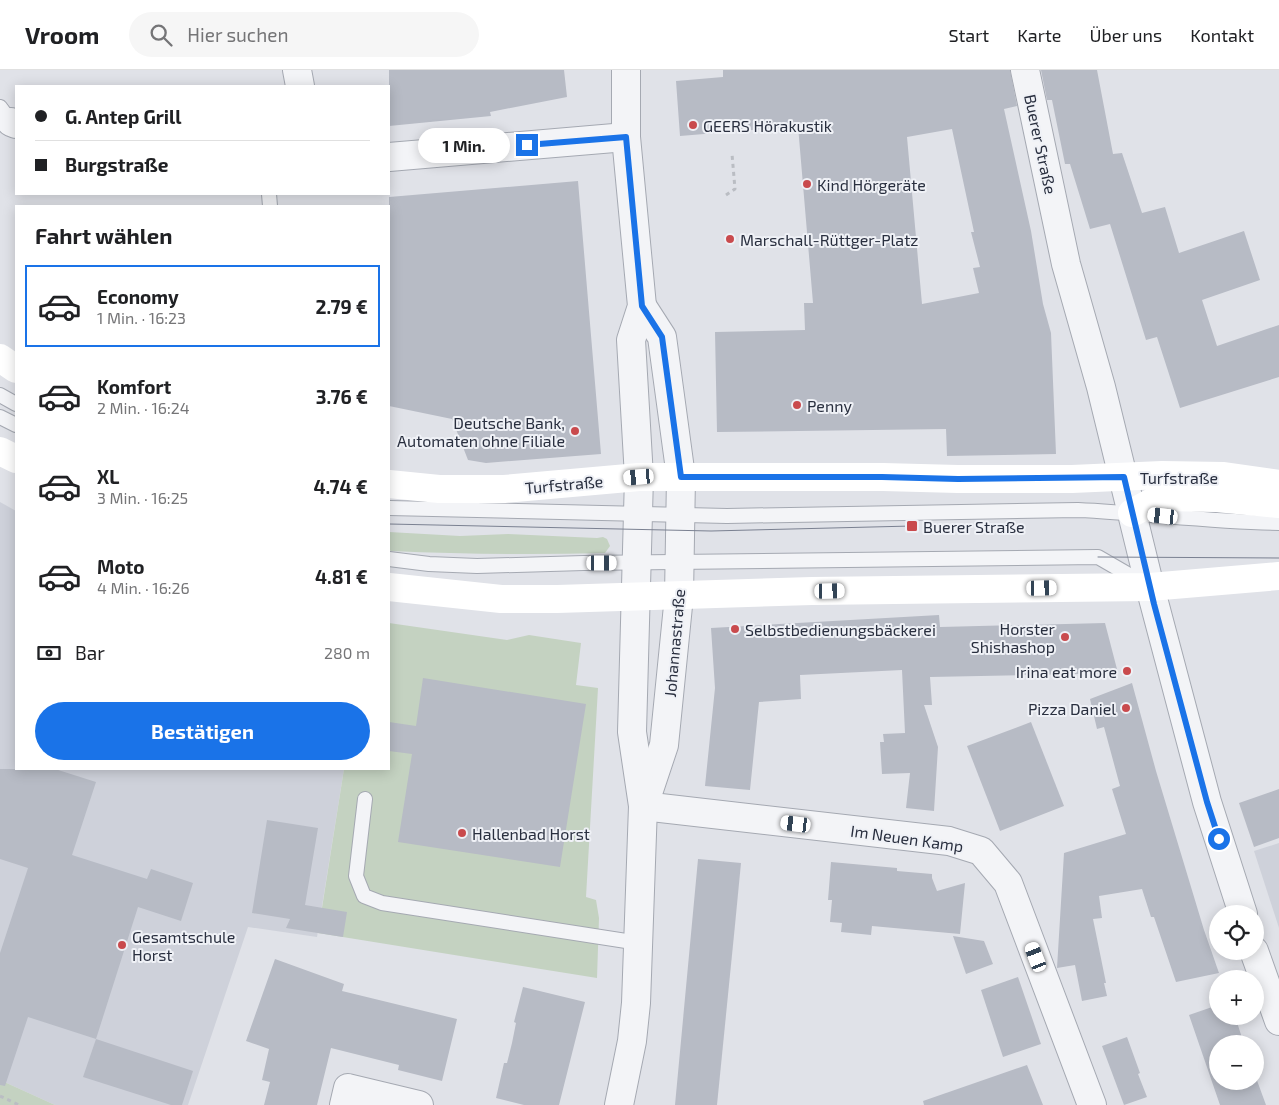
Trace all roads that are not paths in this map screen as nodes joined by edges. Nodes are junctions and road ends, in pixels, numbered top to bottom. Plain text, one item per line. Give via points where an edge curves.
1 (297, 70) edge
2 (626, 70) edge
3 (1025, 70) edge
4 (300, 85) edge
5 (626, 137) junction
6 (390, 157) edge
7 (642, 306) junction
8 (0, 358) edge
9 (15, 368) edge
10 (0, 395) edge
11 (15, 403) edge
12 (0, 417) edge
13 (15, 424) edge
14 (0, 451) edge
15 (15, 458) edge
16 (639, 477) junction
17 (681, 477) junction
18 (1124, 477) junction
19 (390, 484) edge
20 (1279, 484) edge
21 (1279, 504) edge
22 (390, 508) edge
23 (639, 513) junction
24 (1132, 513) junction
25 (681, 515) junction
26 (1279, 523) edge
27 (390, 559) edge
28 (637, 562) junction
29 (681, 562) junction
30 (1279, 576) edge
31 (390, 587) edge
32 (1150, 587) junction
33 (679, 596) junction
34 (636, 597) junction
35 (365, 799) dead end
36 (643, 806) junction
37 (1239, 905) edge
38 (639, 943) junction
39 (1257, 960) edge
40 (1279, 1021) edge
41 (344, 1105) edge
42 (419, 1105) edge
43 (619, 1105) edge
44 (1092, 1105) edge

1 - 4 street
2 - 5 street
3 - 18 street, Buerer Straße via 1066,264
5 - 6 street
5 - 7 street
7 - 16 street, Johannastraße via 631,340
7 - 17 street, Johannastraße via 662,337
8 - 9 main road
10 - 11 lane
12 - 13 lane
14 - 15 main road
16 - 17 main road, Turfstraße
16 - 19 main road, Turfstraße via 504,489 439,489
16 - 23 street, Johannastraße
17 - 18 main road, Turfstraße
17 - 25 street, Johannastraße
18 - 20 main road, Turfstraße via 1224,476
18 - 24 street, Buerer Straße
21 - 24 main road via 1161,497
22 - 23 lane
23 - 25 lane
23 - 28 street, Johannastraße
24 - 25 lane via 1025,510
24 - 26 lane
24 - 32 street, Buerer Straße
25 - 29 street, Johannastraße
27 - 28 lane via 477,566
28 - 29 lane
28 - 34 street, Johannastraße
29 - 32 lane via 1098,557
29 - 33 street, Johannastraße
30 - 32 main road
31 - 34 main road via 501,599
32 - 33 main road
32 - 37 street, Buerer Straße via 1207,802
33 - 34 main road
33 - 36 street, Johannastraße via 664,745
34 - 36 street, Johannastraße via 632,732
35 - 38 lane via 356,876 364,896 382,903
36 - 38 street, Johannastraße
36 - 44 street, Im Neuen Kamp via 949,841 981,851 1008,883
38 - 43 street, Johannastraße via 632,1041
39 - 40 street
41 - 42 street via 348,1088

